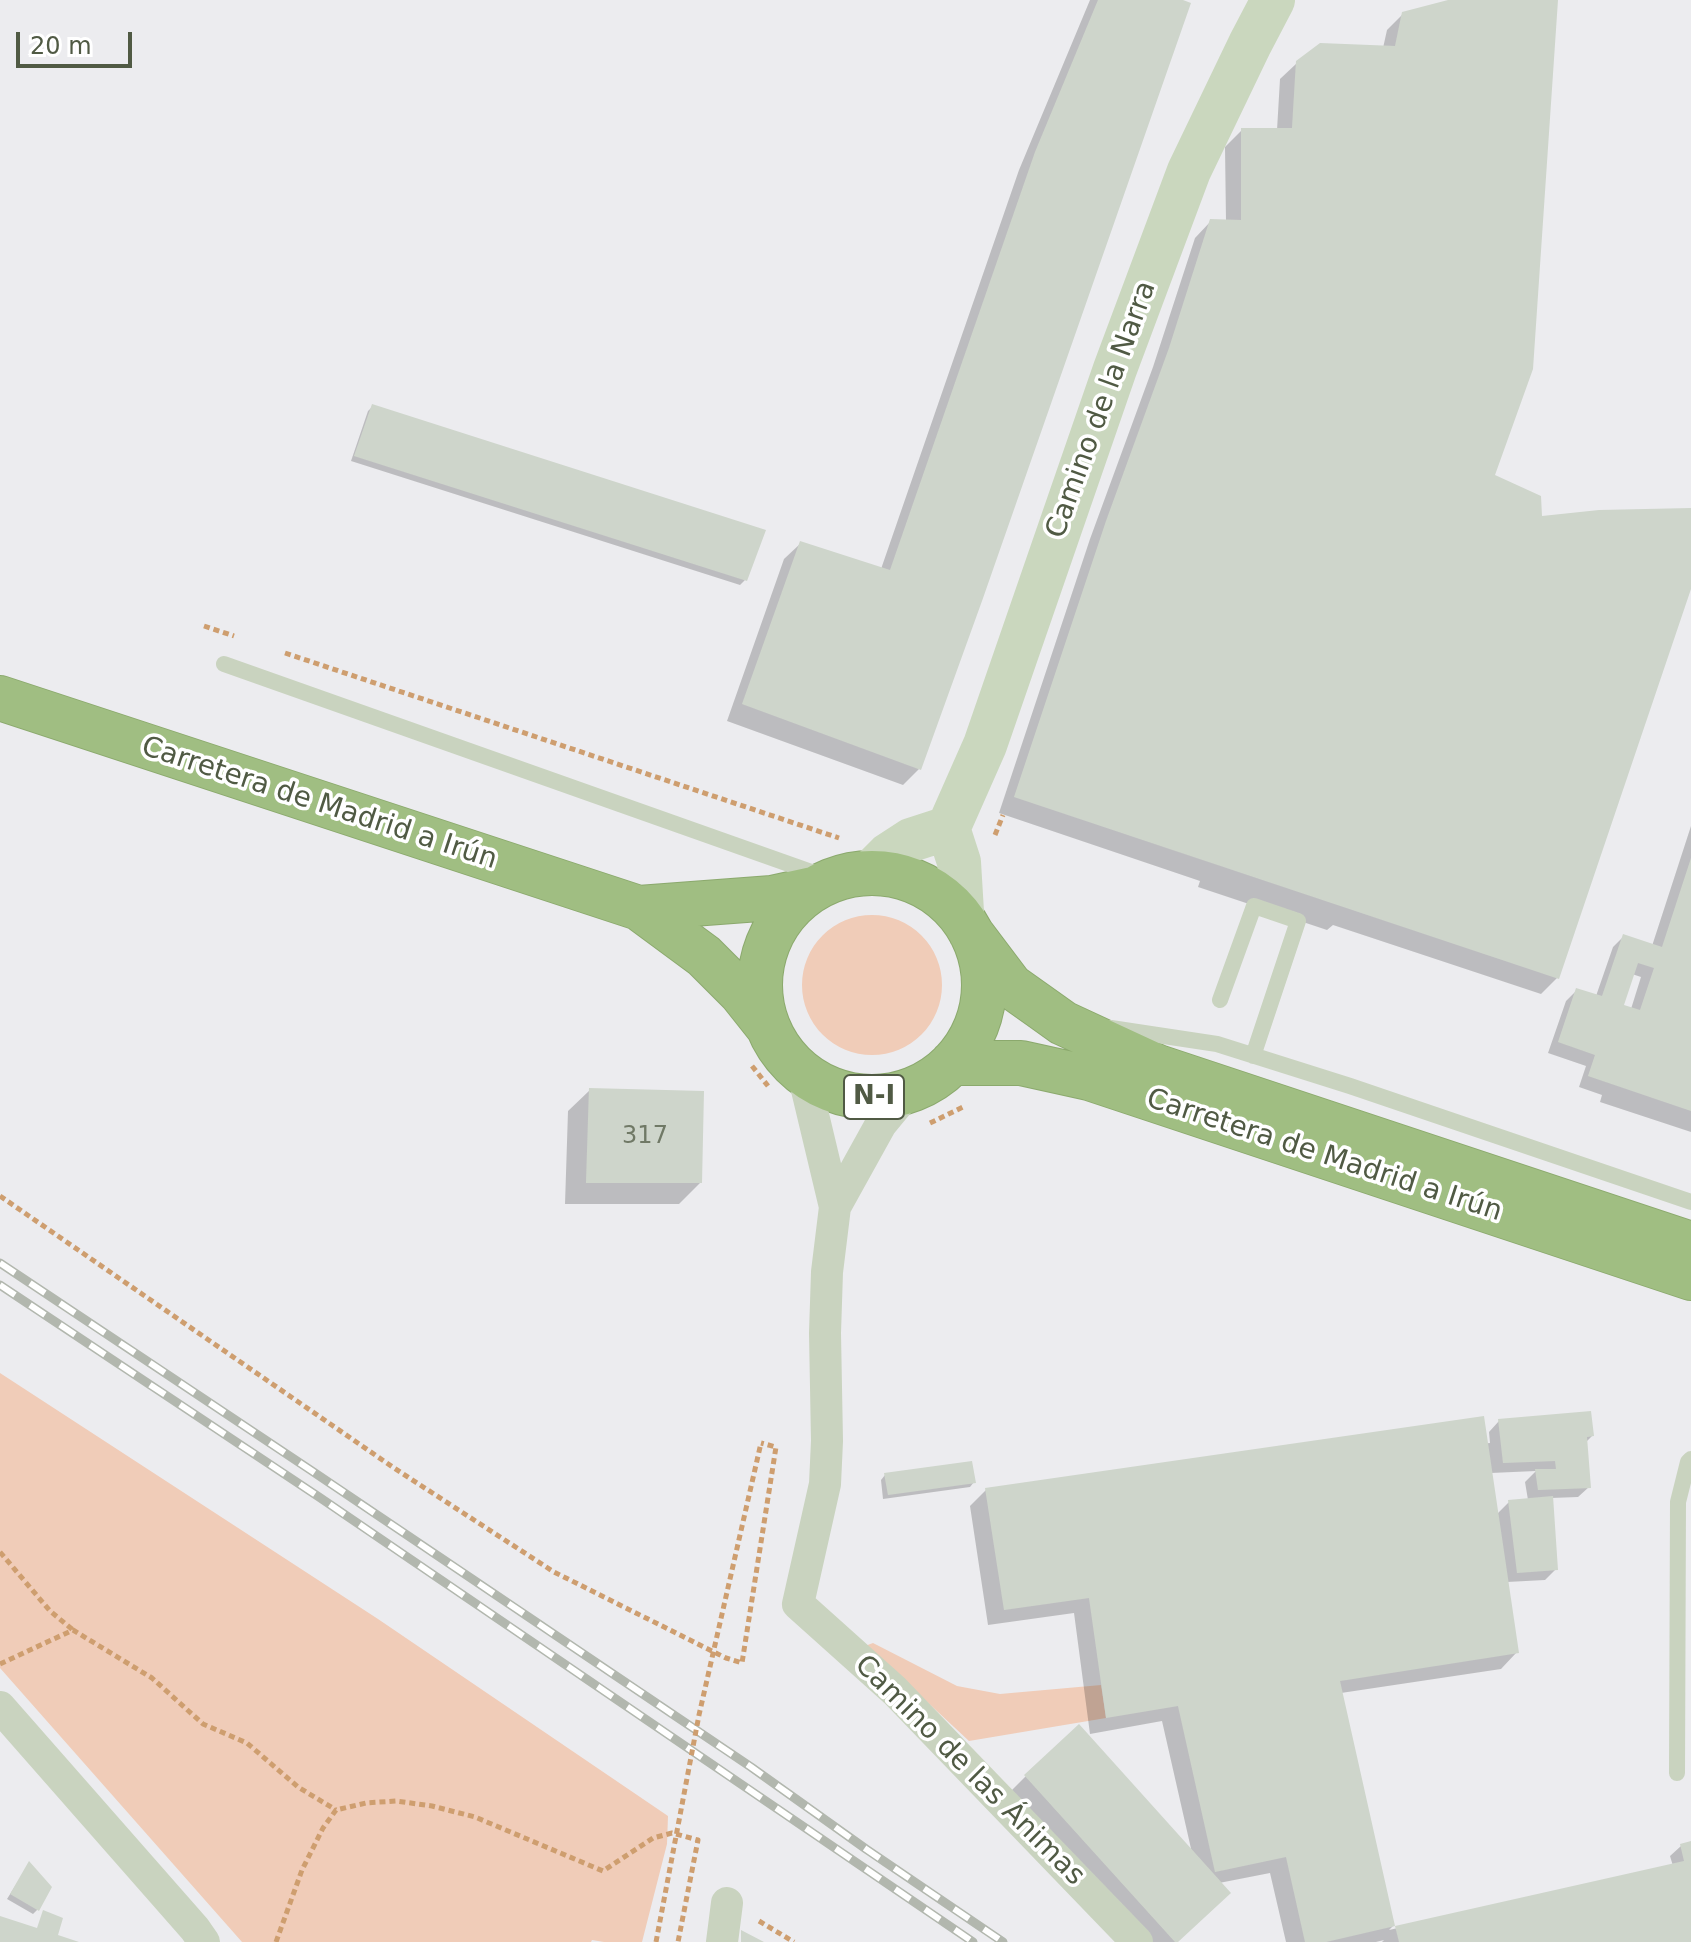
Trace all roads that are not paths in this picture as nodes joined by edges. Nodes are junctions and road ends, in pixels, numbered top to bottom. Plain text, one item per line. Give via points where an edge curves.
1 (1273, 0) edge
2 (224, 664) dead end
3 (0, 698) edge
4 (948, 828) junction
5 (833, 863) junction
6 (639, 908) junction
7 (966, 923) junction
8 (1220, 1000) dead end
9 (1063, 1023) junction
10 (768, 1027) junction
11 (1253, 1056) junction
12 (952, 1063) junction
13 (803, 1073) junction
14 (909, 1090) junction
15 (1691, 1202) edge
16 (835, 1207) junction
17 (1691, 1244) edge
18 (1691, 1278) edge
19 (1691, 1459) edge
20 (0, 1707) edge
21 (1677, 1773) dead end
22 (727, 1903) dead end
23 (204, 1942) edge
24 (722, 1942) edge
25 (1137, 1942) edge

1 - 4 street, Camino de la Narra via 1189,171 985,745
2 - 5 lane
3 - 6 highway, Carretera de Madrid a Irún / N-I
4 - 5 street via 911,840 888,855
4 - 7 street via 959,862
5 - 6 highway, Carretera de Madrid a Irún / N-I via 772,898
5 - 7 highway, N-I via 923,886
5 - 10 highway, N-I via 780,919 769,939 759,983
6 - 10 highway, Carretera de Madrid a Irún / N-I via 704,956
7 - 9 highway, Carretera de Madrid a Irún via 1011,986
7 - 12 highway, N-I via 980,955 983,1001 967,1045
8 - 11 lane via 1254,906 1298,921
9 - 11 lane, Carretera de Madrid a Irún via 1217,1044
9 - 17 highway, Carretera de Madrid a Irún via 1158,1067
10 - 13 highway, N-I via 782,1053
11 - 15 lane, Carretera de Madrid a Irún
12 - 14 highway, N-I
12 - 18 highway, Carretera de Madrid a Irún via 1021,1063 1089,1078
13 - 14 highway, N-I via 836,1091 872,1097
13 - 16 street
14 - 16 street via 881,1124
16 - 25 street, Camino de las Ánimas via 827,1272 825,1484 798,1604 895,1691
19 - 21 lane via 1678,1502
20 - 23 street
22 - 24 street

